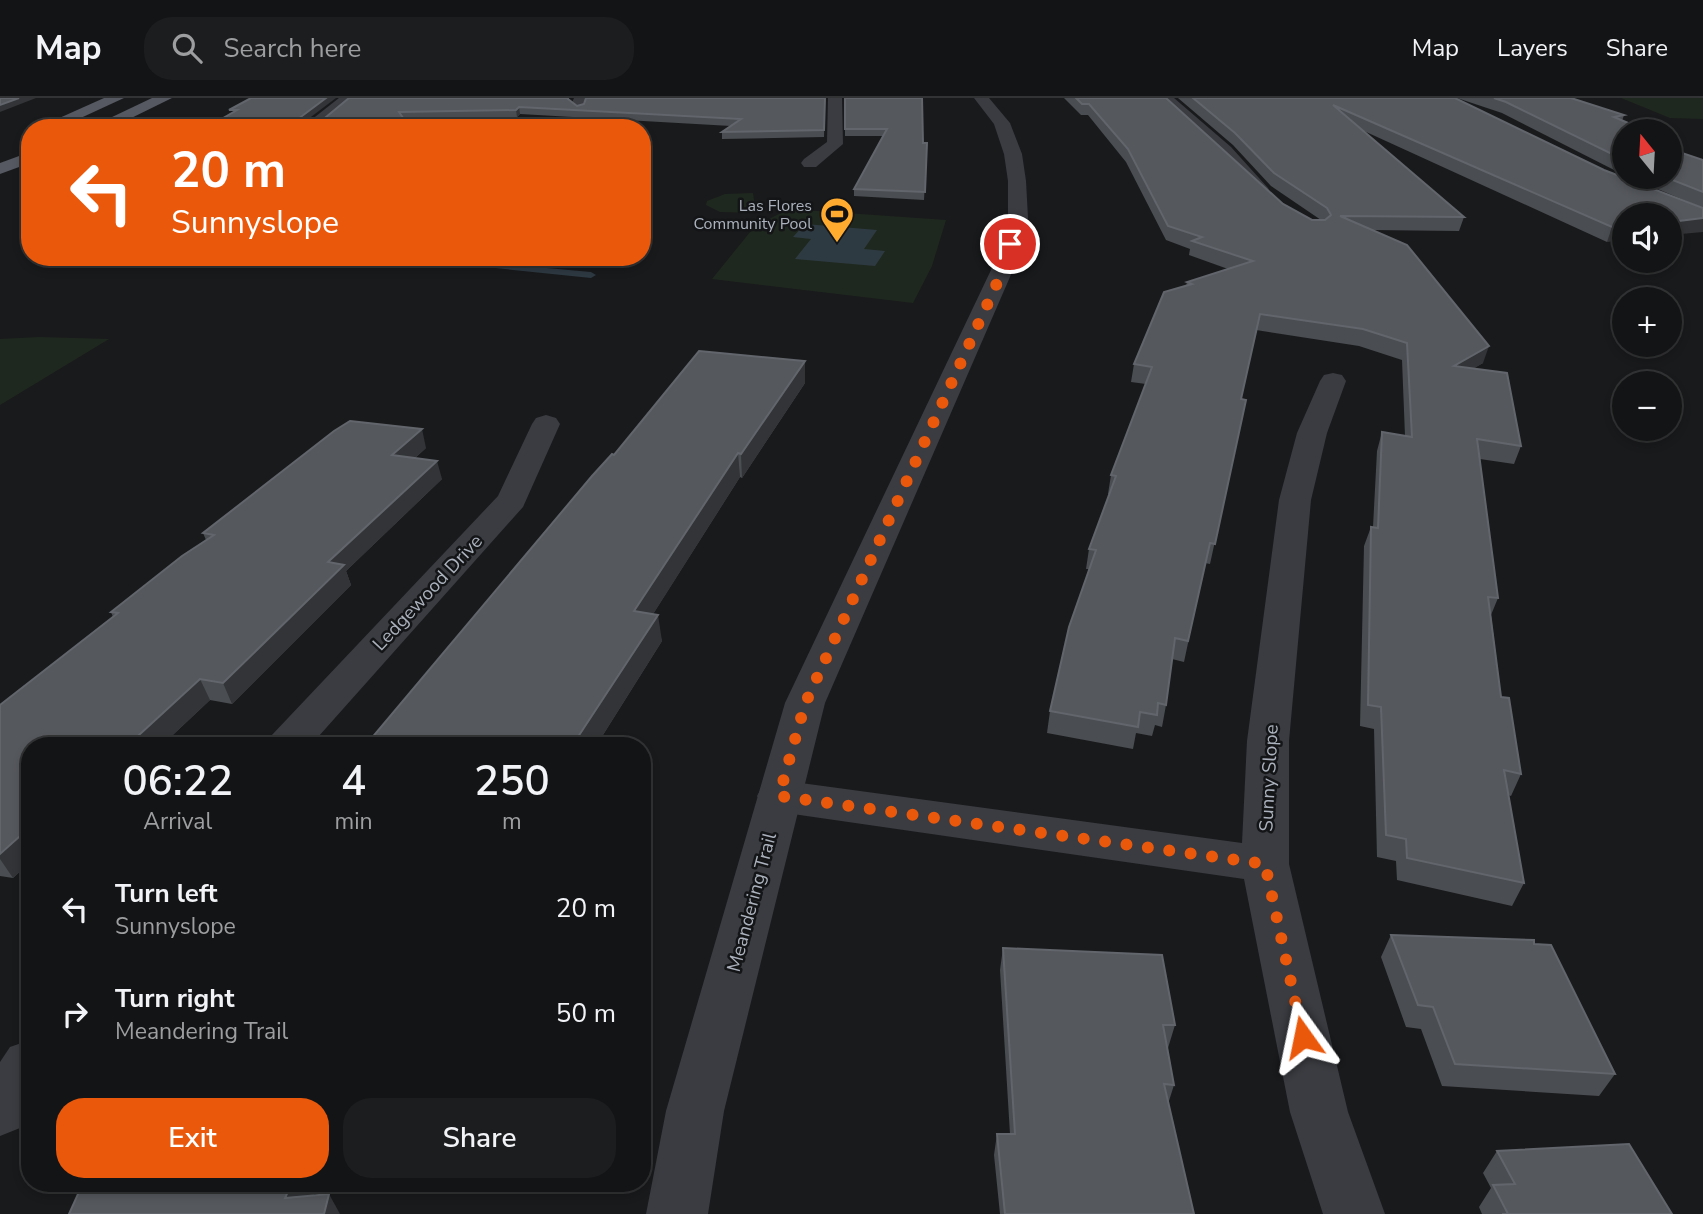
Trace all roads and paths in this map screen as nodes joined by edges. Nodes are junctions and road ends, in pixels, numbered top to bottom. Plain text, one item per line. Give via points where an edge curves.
1 (110, 98) edge
2 (117, 98) edge
3 (165, 98) edge
4 (348, 98) edge
5 (835, 98) edge
6 (981, 98) edge
7 (1165, 98) edge
8 (66, 119) edge
9 (117, 119) edge
10 (321, 119) edge
11 (21, 161) edge
12 (810, 163) dead end
13 (0, 169) edge
14 (1273, 199) edge
15 (1333, 381) dead end
16 (546, 424) dead end
17 (294, 737) edge
18 (779, 796) junction
19 (1265, 864) junction
20 (21, 1078) edge
21 (0, 1109) edge
22 (677, 1214) edge
23 (1354, 1214) edge

1 - 2 street
2 - 8 main road
3 - 9 main road
4 - 10 street
5 - 12 street via 835,144
6 - 18 street, Meandering Trail via 1002,123 1013,154 1018,218 1003,270 805,704
7 - 14 street
11 - 13 main road
15 - 19 street, Sunny Slope via 1312,433 1295,500 1268,741
16 - 17 street, Ledgewood Drive via 512,500
18 - 19 street
18 - 22 street, Meandering Trail via 695,1111
19 - 23 street, Sunny Slope via 1319,1111
20 - 21 street

